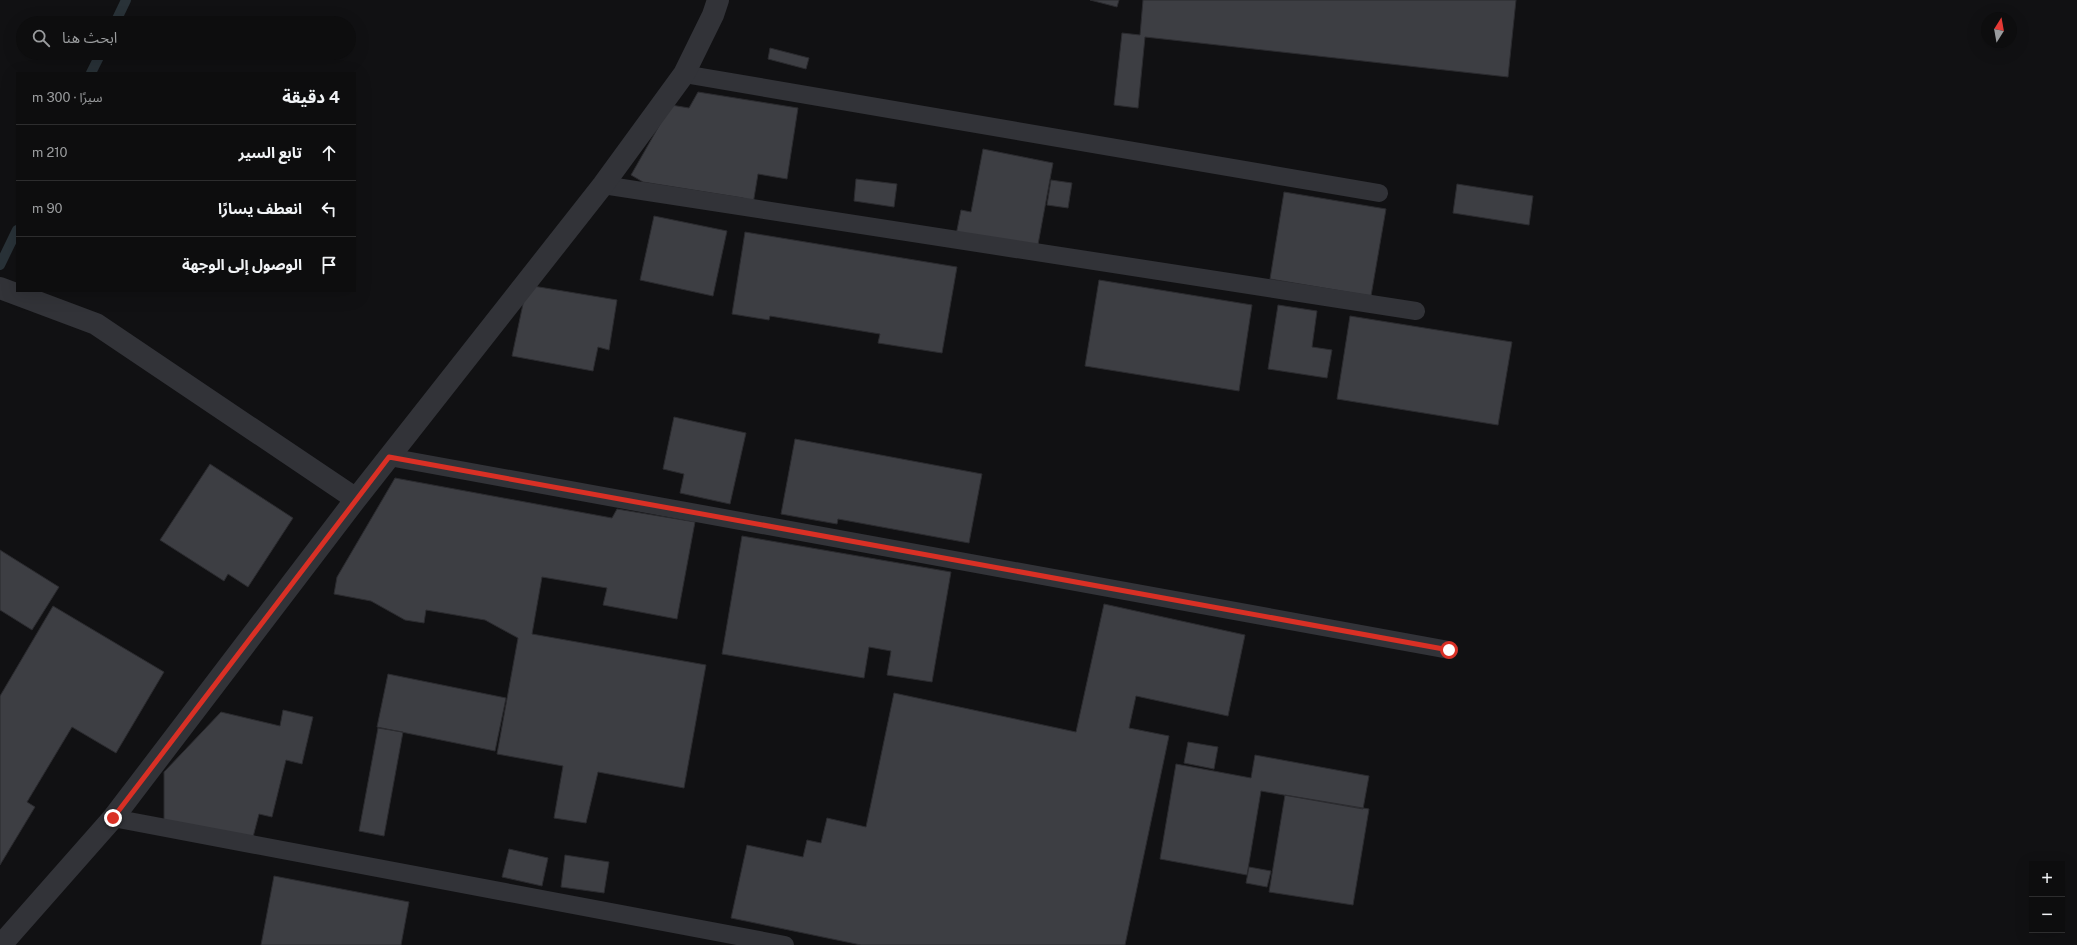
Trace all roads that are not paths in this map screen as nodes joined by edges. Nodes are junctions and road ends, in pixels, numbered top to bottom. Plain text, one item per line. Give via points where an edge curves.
1 (718, 0) edge
2 (684, 74) junction
3 (603, 185) junction
4 (1379, 193) dead end
5 (0, 288) edge
6 (1416, 312) dead end
7 (389, 457) junction
8 (356, 499) junction
9 (1449, 650) dead end
10 (113, 818) junction
11 (1, 945) edge
12 (785, 945) edge

1 - 2 street via 714,15
2 - 3 street
2 - 4 lane
3 - 6 lane
3 - 7 street
5 - 8 street via 96,324
7 - 8 street
7 - 9 lane
8 - 10 street
10 - 11 street
10 - 12 lane

